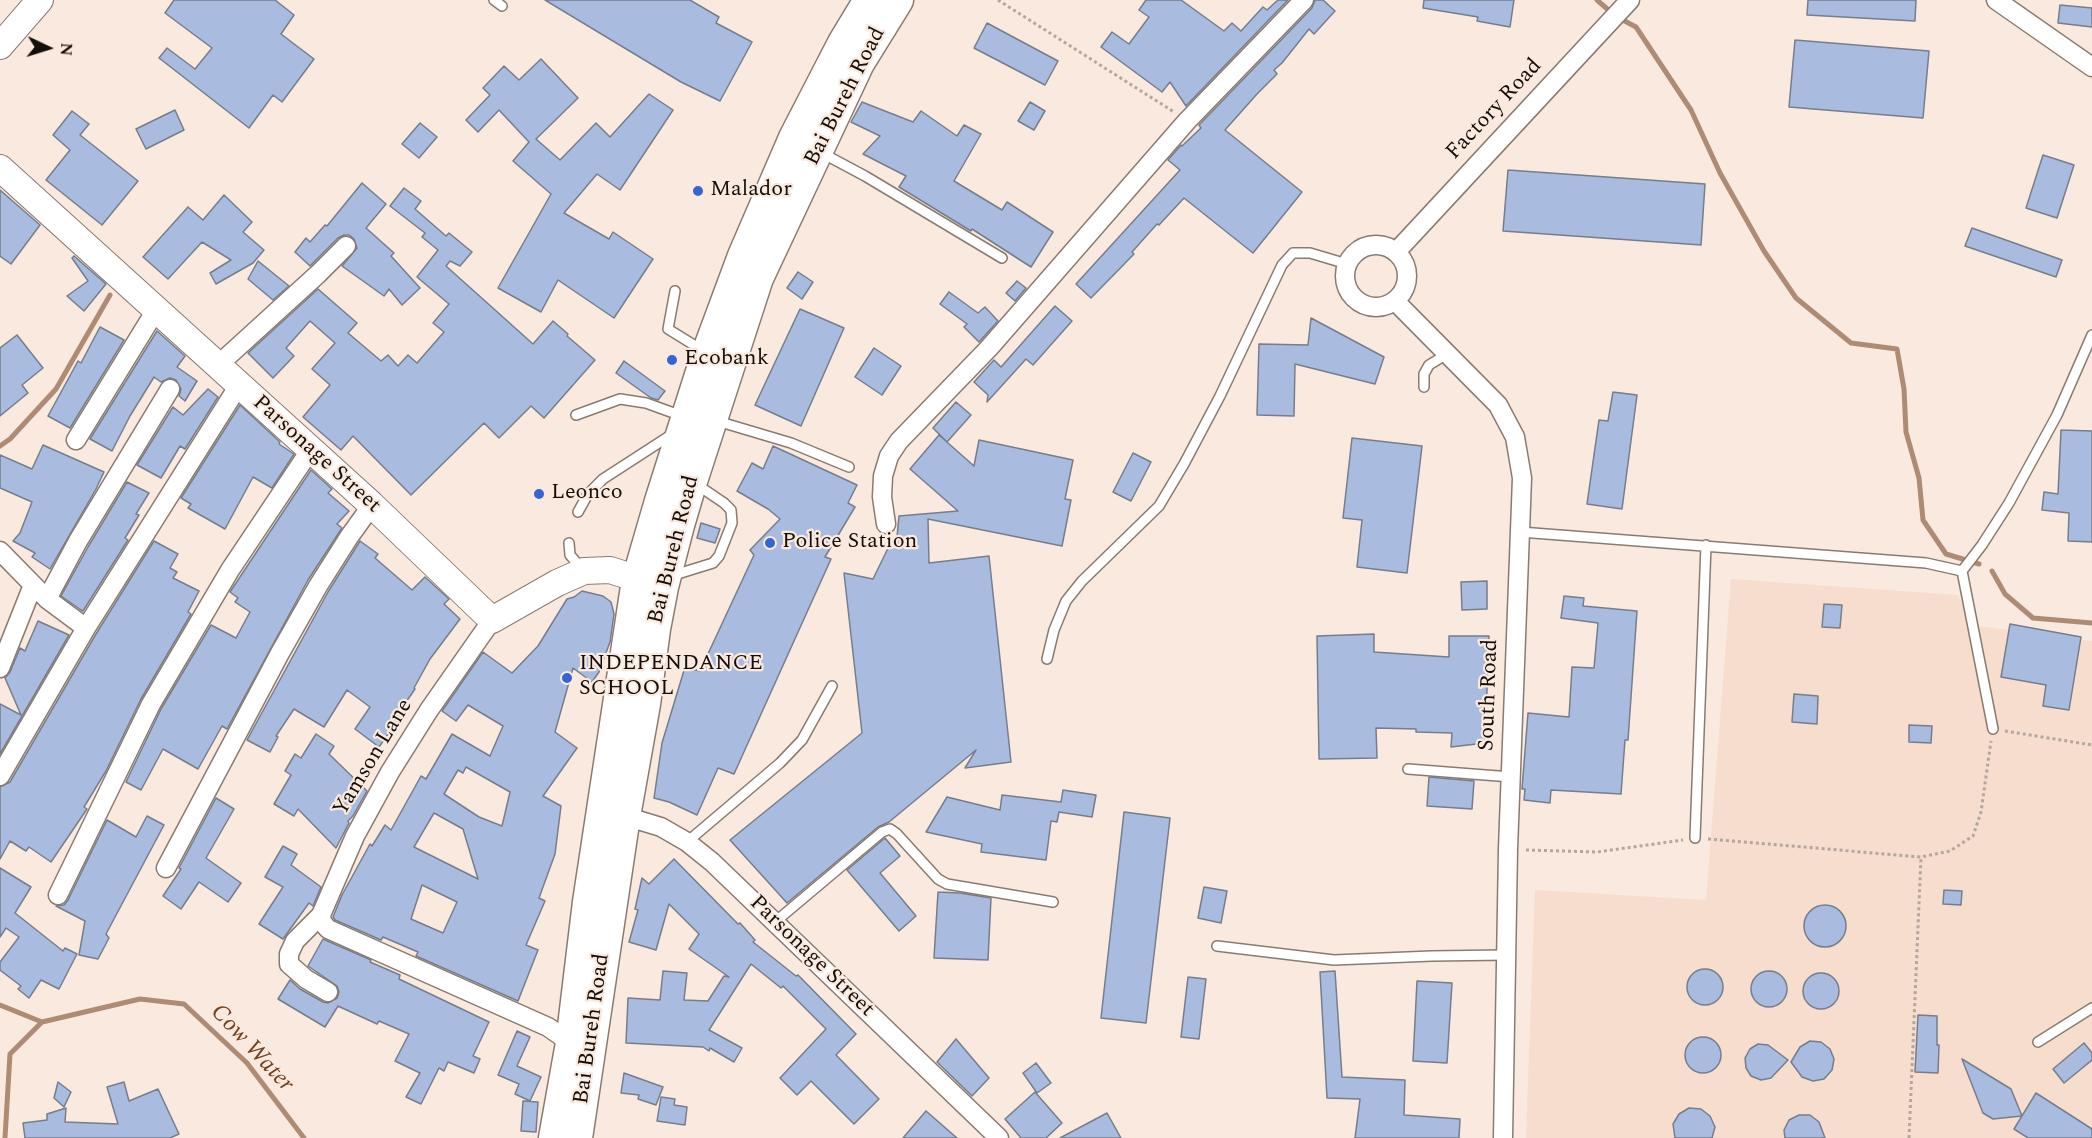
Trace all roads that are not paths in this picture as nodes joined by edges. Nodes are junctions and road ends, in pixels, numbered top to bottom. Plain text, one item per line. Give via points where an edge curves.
1 (40, 0) edge
2 (494, 0) edge
3 (869, 0) edge
4 (898, 0) edge
5 (1304, 0) edge
6 (1630, 0) edge
7 (1996, 0) edge
8 (502, 6) dead end
9 (0, 46) edge
10 (2092, 67) edge
11 (805, 144) junction
12 (0, 168) edge
13 (346, 246) dead end
14 (1396, 252) junction
15 (1002, 258) dead end
16 (1347, 264) junction
17 (675, 291) dead end
18 (1395, 301) junction
19 (156, 310) junction
20 (2092, 335) edge
21 (707, 353) junction
22 (1447, 354) junction
23 (217, 366) junction
24 (239, 385) junction
25 (1424, 387) dead end
26 (170, 389) dead end
27 (576, 415) dead end
28 (694, 421) junction
29 (76, 440) dead end
30 (311, 449) junction
31 (849, 468) dead end
32 (692, 481) junction
33 (372, 506) junction
34 (578, 512) dead end
35 (886, 524) dead end
36 (1520, 532) junction
37 (569, 543) dead end
38 (1706, 545) junction
39 (0, 551) edge
40 (584, 571) junction
41 (1962, 571) junction
42 (655, 582) junction
43 (33, 585) junction
44 (47, 599) junction
45 (492, 620) junction
46 (86, 628) junction
47 (1047, 658) dead end
48 (0, 668) edge
49 (832, 686) dead end
50 (1993, 729) road end
51 (1408, 769) dead end
52 (0, 776) edge
53 (1511, 777) junction
54 (613, 813) junction
55 (1695, 838) road end
56 (687, 842) junction
57 (166, 868) dead end
58 (58, 895) dead end
59 (1053, 902) dead end
60 (325, 922) junction
61 (775, 922) junction
62 (1217, 946) dead end
63 (1506, 955) junction
64 (328, 992) dead end
65 (2092, 1008) edge
66 (2038, 1042) dead end
67 (571, 1043) junction
68 (554, 1138) edge
69 (577, 1138) edge
70 (999, 1138) edge
71 (1503, 1138) edge

1 - 9 main road
2 - 8 lane
3 - 11 highway via 843,43
4 - 11 highway, Bai Bureh Road
5 - 35 street via 1187,121 989,348 899,441 883,476
6 - 14 street, Factory Road
7 - 10 street
11 - 15 lane
11 - 21 highway via 743,256
11 - 28 highway, Bai Bureh Road via 758,278
12 - 19 main road, Parsonage Street
13 - 23 street
14 - 16 street via 1374,245 1363,248
14 - 18 street via 1407,276 1406,286
16 - 18 street via 1346,285 1357,302 1376,308
16 - 47 lane via 1310,253 1293,254 1282,265 1184,464 1158,506 1066,601
17 - 21 lane via 668,329
18 - 22 street, South Road
19 - 23 main road, Parsonage Street
19 - 29 street
20 - 41 lane via 2057,415 2019,484
21 - 28 highway
22 - 25 lane via 1430,365 1424,374
22 - 36 street, South Road via 1498,405 1515,437 1522,478
23 - 24 main road, Parsonage Street
24 - 30 main road, Parsonage Street
24 - 46 street
26 - 44 street
27 - 28 lane via 620,399 646,403
28 - 31 lane via 791,443
28 - 32 highway, Bai Bureh Road
28 - 34 lane via 603,479
28 - 42 highway via 660,501
30 - 33 main road, Parsonage Street
30 - 58 street via 230,570 151,704
32 - 42 highway, Bai Bureh Road
32 - 42 lane via 731,510 732,523 713,563
33 - 45 main road, Parsonage Street
33 - 57 street via 318,585 279,653
36 - 38 lane
36 - 53 street, South Road
37 - 40 lane via 570,555
38 - 41 lane via 1926,563
38 - 55 lane
39 - 43 street
40 - 42 main road via 610,570
40 - 45 main road
41 - 50 lane
42 - 54 highway, Bai Bureh Road
43 - 44 street
43 - 48 street
44 - 46 street
45 - 60 street, Yamson Lane via 390,772 355,836
46 - 52 street
49 - 56 lane via 802,740
51 - 53 lane
53 - 63 street, South Road
54 - 56 street, Parsonage Street via 661,827
54 - 67 highway via 588,902
54 - 69 highway, Bai Bureh Road
56 - 61 street, Parsonage Street
59 - 61 lane via 947,884 890,829 882,831
60 - 64 street via 296,941 289,964
60 - 67 street via 548,1027
61 - 70 street, Parsonage Street
62 - 63 lane via 1334,960
63 - 71 street, South Road
65 - 66 lane
67 - 68 highway

